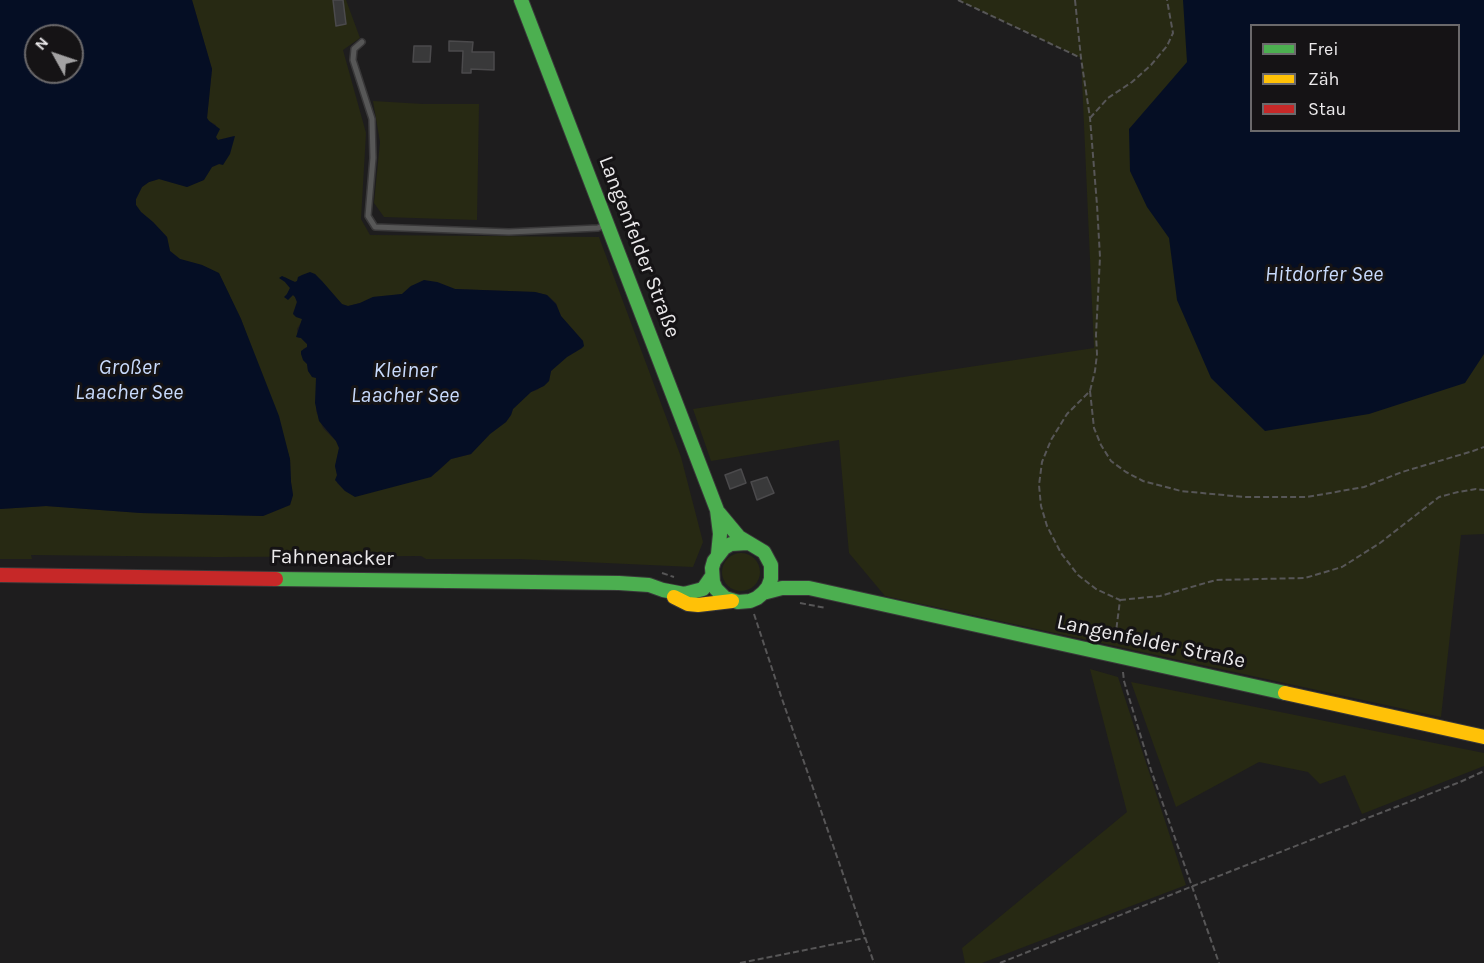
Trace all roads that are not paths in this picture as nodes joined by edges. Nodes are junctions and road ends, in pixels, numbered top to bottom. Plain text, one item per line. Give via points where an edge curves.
1 (521, 0) edge
2 (362, 42) dead end
3 (603, 226) junction
4 (717, 510) junction
5 (747, 543) junction
6 (718, 554) junction
7 (771, 565) junction
8 (0, 575) edge
9 (712, 576) junction
10 (809, 588) junction
11 (663, 590) junction
12 (763, 593) junction
13 (732, 601) junction
14 (1484, 737) edge

1 - 3 street, Langenfelder Straße
2 - 3 lane, Langenfelder Straße via 354,50 353,60 372,119 368,216 375,227 509,232
3 - 4 street, Langenfelder Straße
4 - 5 street, Langenfelder Straße
4 - 6 street, Langenfelder Straße
5 - 6 street via 730,544
5 - 7 street, Langenfelder Straße via 764,552
6 - 9 street, Langenfelder Straße
7 - 10 street, Langenfelder Straße via 785,577
7 - 12 street via 771,579
8 - 11 street, Fahnenacker via 619,583
9 - 11 street, Fahnenacker via 698,591 684,594
9 - 13 street via 716,589
10 - 12 street, Langenfelder Straße
10 - 14 street, Langenfelder Straße
11 - 13 street, Fahnenacker via 688,604
12 - 13 street, Langenfelder Straße via 744,603

